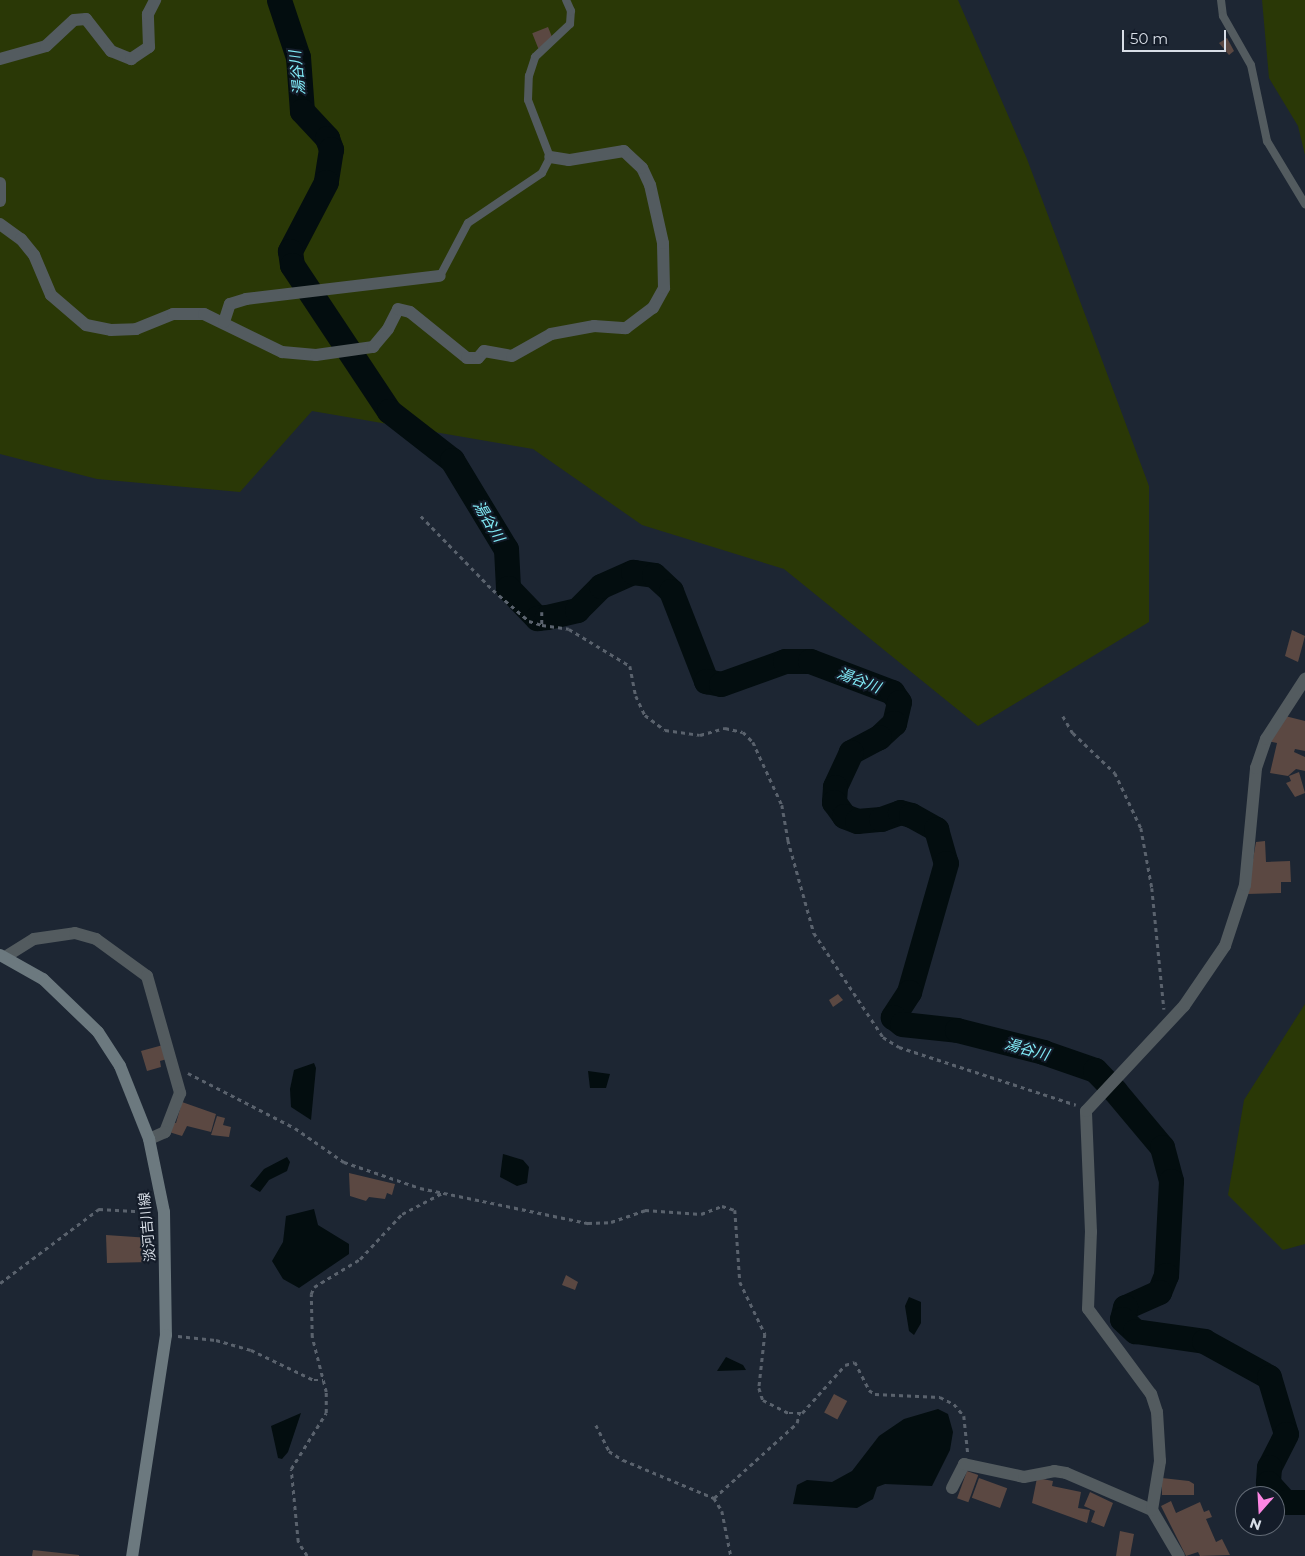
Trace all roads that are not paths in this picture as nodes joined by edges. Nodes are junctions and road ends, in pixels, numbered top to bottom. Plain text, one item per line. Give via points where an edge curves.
1 (155, 0) edge
2 (566, 0) edge
3 (1221, 0) edge
4 (0, 59) edge
5 (550, 157) junction
6 (0, 182) edge
7 (0, 201) edge
8 (1305, 204) edge
9 (0, 224) edge
10 (440, 276) joint
11 (224, 322) junction
12 (1305, 679) edge
13 (2, 956) edge
14 (149, 1140) junction
15 (952, 1488) dead end
16 (1152, 1510) junction
17 (132, 1556) edge
18 (1179, 1556) edge

1 - 4 street via 148,14 149,47 131,59 111,51 86,19 74,20 46,46
2 - 5 lane via 571,11 570,24 536,57 529,76 528,100
3 - 8 lane via 1223,16 1251,65 1267,141
5 - 10 lane via 542,173 468,223
5 - 11 street via 568,160 624,151 642,168 650,185 663,243 664,288 653,308 626,328 572,329 534,342 512,356 484,350 478,358 472,358 457,354 410,312 398,309 388,329 373,347 316,355 282,352
6 - 7 street
9 - 11 street via 21,239 34,255 51,296 86,325 111,330 136,329 173,314 204,314
10 - 11 street via 246,299 230,304
12 - 16 street via 1266,739 1256,768 1245,885 1226,946 1206,978 1086,1111 1091,1232 1088,1309 1151,1394 1157,1412 1160,1461
13 - 14 main road, 淡河吉川線 via 43,979 98,1032 120,1066
13 - 14 street via 34,939 75,933 96,939 147,976 180,1094 165,1132
14 - 17 main road, 淡河吉川線 via 164,1212 166,1335
15 - 16 street via 964,1464 1024,1477 1054,1471 1066,1473
16 - 18 street

